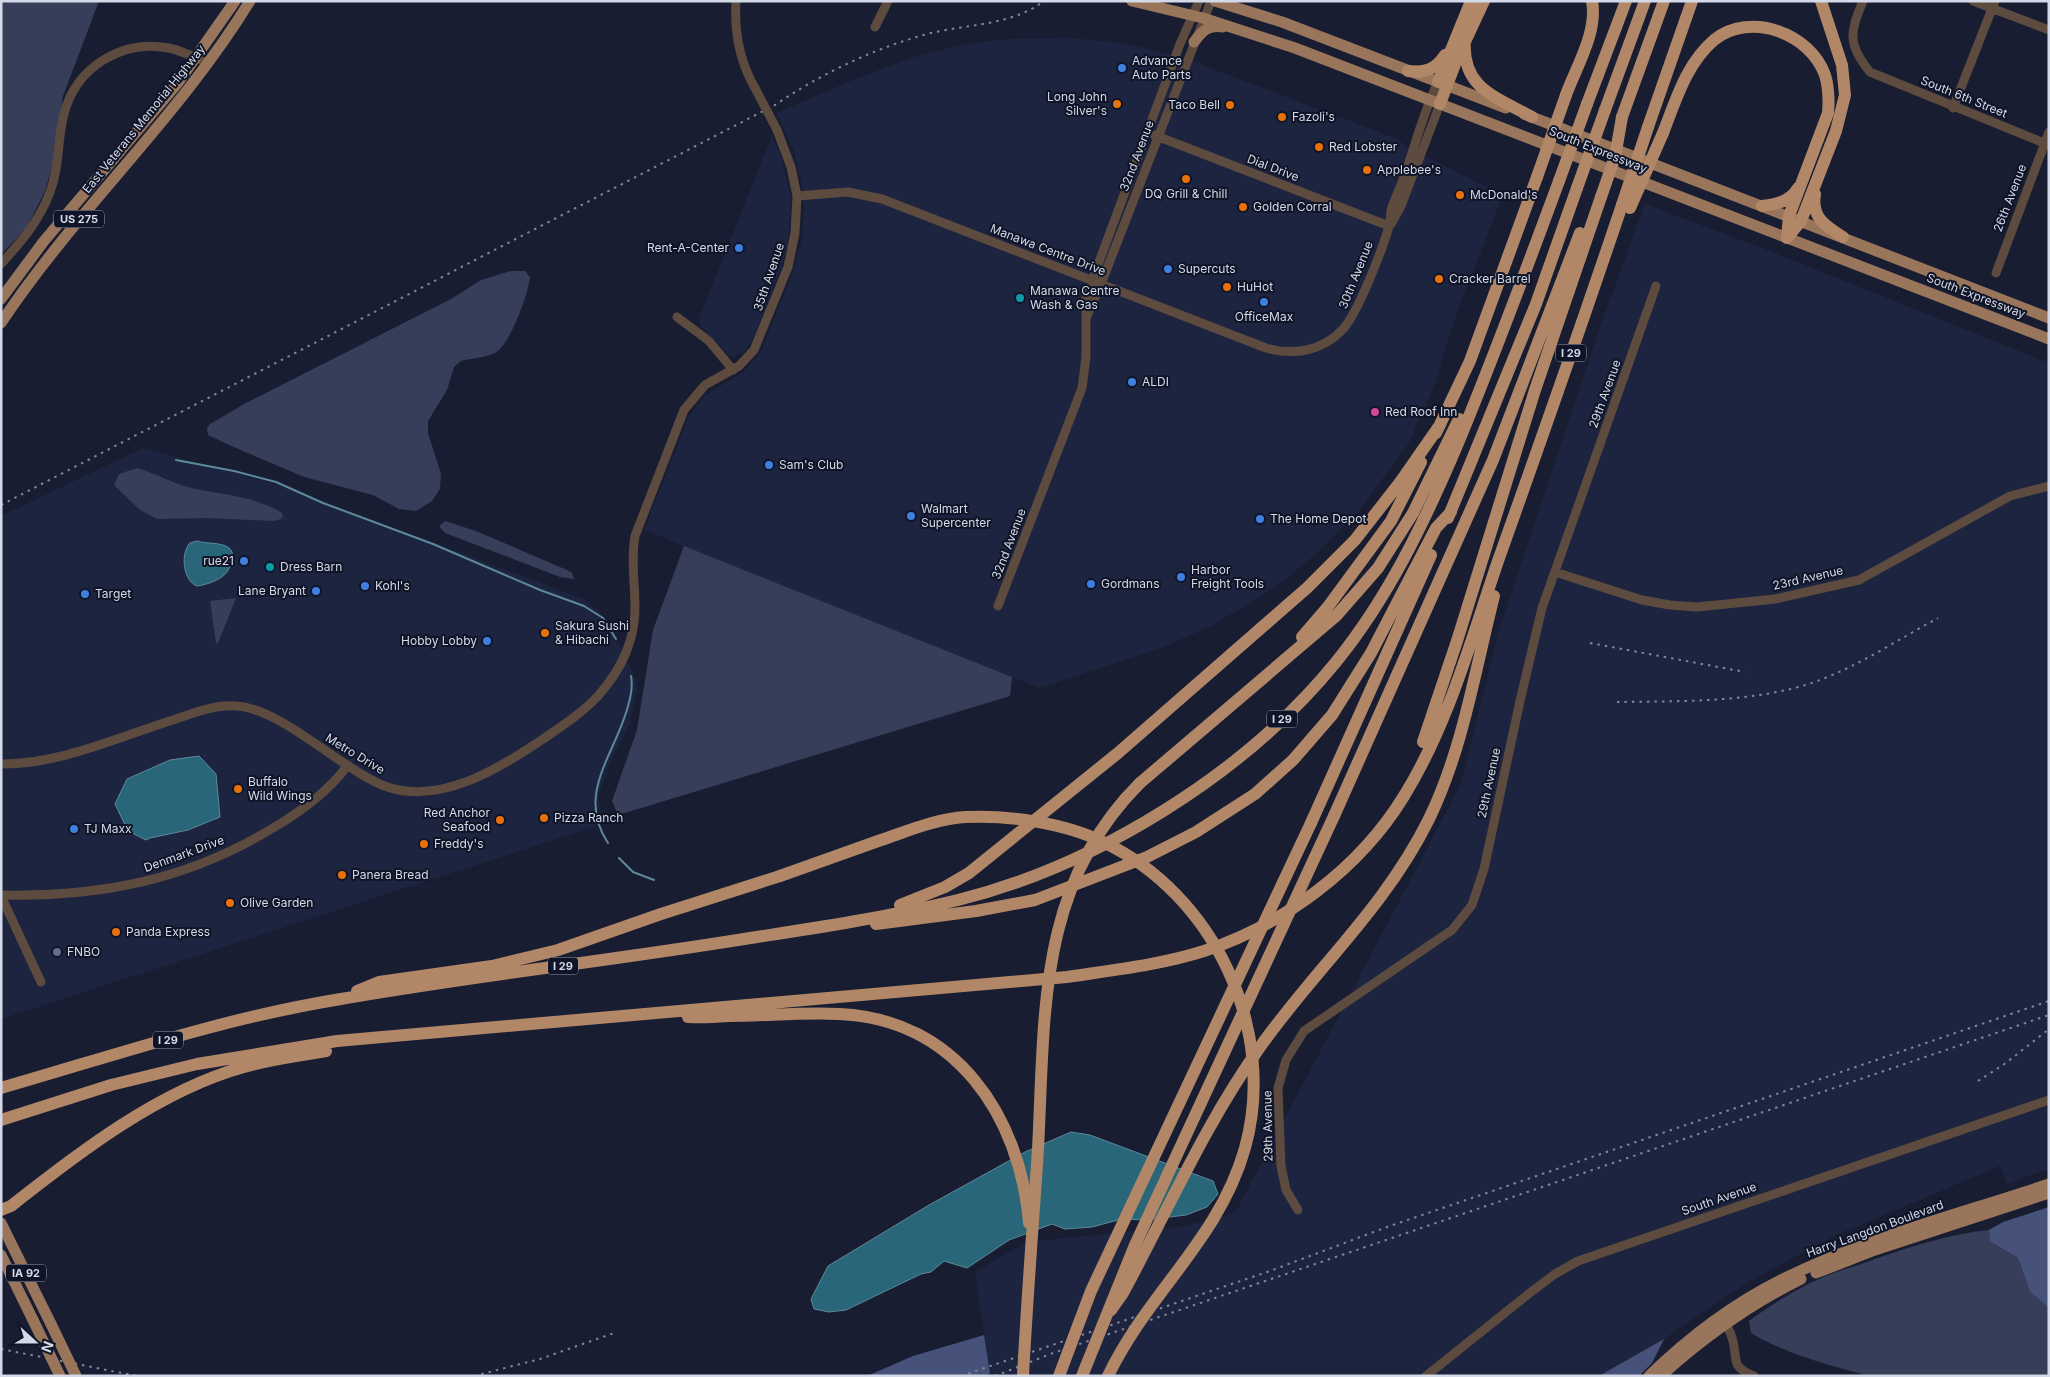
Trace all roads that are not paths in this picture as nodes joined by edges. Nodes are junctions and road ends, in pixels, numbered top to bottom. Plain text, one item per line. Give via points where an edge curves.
1 (235, 1) edge
2 (250, 1) edge
3 (736, 1) edge
4 (888, 1) edge
5 (1132, 1) edge
6 (1199, 1) edge
7 (1213, 1) edge
8 (1233, 1) edge
9 (1471, 1) edge
10 (1484, 1) edge
11 (1592, 1) edge
12 (1626, 1) edge
13 (1645, 1) edge
14 (1664, 1) edge
15 (1692, 1) edge
16 (1821, 1) edge
17 (1863, 1) edge
18 (1974, 1) edge
19 (1994, 5) edge
20 (1252, 12) junction
21 (1198, 17) junction
22 (875, 26) dead end
23 (1236, 28) junction
24 (2049, 30) edge
25 (1461, 38) junction
26 (1194, 42) junction
27 (196, 58) junction
28 (208, 63) junction
29 (1408, 71) junction
30 (1442, 84) junction
31 (1435, 102) junction
32 (1954, 108) junction
33 (1532, 117) junction
34 (2049, 132) edge
35 (1148, 133) junction
36 (1157, 137) junction
37 (2047, 144) edge
38 (1814, 171) junction
39 (797, 196) junction
40 (1598, 196) junction
41 (1762, 206) junction
42 (1626, 207) junction
43 (1795, 219) junction
44 (1389, 226) junction
45 (1843, 237) junction
46 (1787, 238) junction
47 (1, 264) edge
48 (1996, 273) dead end
49 (1097, 282) junction
50 (1521, 282) junction
51 (1656, 286) dead end
52 (1, 299) edge
53 (677, 317) dead end
54 (2049, 318) edge
55 (1, 323) edge
56 (2049, 339) edge
57 (1317, 348) joint
58 (733, 370) junction
59 (1440, 425) junction
60 (2049, 486) edge
61 (1520, 500) junction
62 (1450, 512) junction
63 (637, 527) joint
64 (1555, 572) junction
65 (998, 606) dead end
66 (1276, 667) junction
67 (1, 764) edge
68 (348, 765) junction
69 (1360, 852) junction
70 (1, 895) edge
71 (832, 925) junction
72 (789, 932) junction
73 (41, 982) dead end
74 (336, 999) junction
75 (650, 1013) junction
76 (384, 1038) junction
77 (1, 1088) edge
78 (2049, 1100) edge
79 (1, 1120) edge
80 (2049, 1184) edge
81 (2049, 1193) edge
82 (1, 1210) edge
83 (1298, 1210) dead end
84 (1, 1223) edge
85 (1031, 1245) junction
86 (1, 1255) edge
87 (1103, 1320) junction
88 (1723, 1320) junction
89 (1742, 1369) junction
90 (60, 1376) edge
91 (76, 1376) edge
92 (1023, 1376) edge
93 (1058, 1376) edge
94 (1082, 1376) edge
95 (1108, 1376) edge
96 (1426, 1376) edge
97 (1649, 1376) edge
98 (1661, 1376) edge
99 (1735, 1376) edge
100 (1754, 1376) edge

1 - 27 main road, East Veterans Memorial Highway / US 275
2 - 28 main road, East Veterans Memorial Highway / US 275
3 - 39 street, 35th Avenue, bridge via 740,48 747,75 776,130 791,167
4 - 22 street
5 - 21 main road, South Expressway
6 - 21 street, 32nd Avenue
7 - 20 main road, South Expressway
7 - 21 street, 32nd Avenue
8 - 20 main road
9 - 25 highway
10 - 25 highway
11 - 59 highway, bridge via 1594,16 1589,34 1470,361
12 - 50 highway, I 29, bridge
13 - 62 highway, bridge via 1536,304
14 - 40 highway, bridge via 1622,117
15 - 42 highway, I 29, bridge via 1648,127
16 - 38 highway via 1842,66 1845,95 1836,131
17 - 32 street, South 6th Street via 1854,24 1853,44 1870,72
18 - 19 street
19 - 24 street
19 - 32 street
20 - 29 main road, South Expressway
21 - 23 main road, South Expressway
21 - 26 street, 32nd Avenue
21 - 35 street, 32nd Avenue
23 - 26 main road via 1210,27
23 - 31 main road, South Expressway
25 - 29 highway via 1433,69
25 - 30 highway
25 - 33 highway via 1466,67 1475,82
26 - 36 street, 32nd Avenue
27 - 28 street
27 - 47 street via 161,47 130,48 108,56 82,77 63,114 58,161 50,194 28,233
27 - 52 main road, East Veterans Memorial Highway / US 275 via 44,240
28 - 55 main road, East Veterans Memorial Highway / US 275 via 56,246
29 - 30 main road, South Expressway
30 - 31 highway
30 - 33 main road, South Expressway
31 - 44 street, 30th Avenue via 1401,206
31 - 46 main road, South Expressway
32 - 37 street, South 6th Street
33 - 41 main road, South Expressway
34 - 37 street, 26th Avenue
35 - 36 street, Dial Drive
35 - 49 street, 32nd Avenue
36 - 44 street, Dial Drive
36 - 49 street, 32nd Avenue
37 - 48 street, 26th Avenue
38 - 41 highway via 1789,199
38 - 42 highway, bridge via 1828,113 1827,86 1819,64 1800,43 1772,28 1754,26 1734,30 1715,39 1693,64
38 - 43 highway
38 - 45 highway via 1815,212 1825,226
39 - 49 street, Manawa Centre Drive via 848,192 873,196
39 - 58 street, 35th Avenue via 795,233 788,267 757,344
40 - 69 highway via 1428,729 1399,791
40 - 87 highway, bridge via 1493,460
41 - 43 main road, South Expressway
42 - 61 highway, I 29 via 1610,242
43 - 45 main road, South Expressway
43 - 46 highway
44 - 57 street, 30th Avenue via 1353,316 1334,338
45 - 54 main road, South Expressway
46 - 56 main road, South Expressway
49 - 57 street, Manawa Centre Drive via 1275,350 1297,352
49 - 65 street, 32nd Avenue via 1086,318 1082,388
50 - 66 highway via 1455,429 1408,521 1378,568 1336,616
50 - 71 highway, I 29 via 1477,399 1423,525 1377,606 1340,657 1281,719 1227,767 1172,806 1068,863 959,900
51 - 64 street, 29th Avenue
53 - 58 street via 709,341
58 - 63 street, 35th Avenue via 705,385 684,410
59 - 66 highway via 1391,521 1327,608
59 - 71 highway via 1354,540 1264,627 1118,753 969,873 945,888 908,903
60 - 64 street, 23rd Avenue via 2010,496 1859,580 1775,599 1697,607 1670,605 1642,600
61 - 69 highway, I 29 via 1433,740 1405,795
61 - 87 highway, bridge via 1451,764 1430,816 1403,865 1369,914 1260,1046 1228,1095 1198,1146 1124,1293
62 - 72 highway via 1436,528 1371,653 1332,715 1292,760 1255,794 1196,832 1147,857 1035,900 832,930
62 - 93 highway, bridge via 1310,823 1090,1290
63 - 68 street, Metro Drive via 633,550 636,613 631,639 611,679 582,711 498,768 451,786 396,789 381,785
64 - 83 street, 29th Avenue via 1542,608 1484,870 1472,905 1452,930 1304,1032 1286,1060 1278,1088 1281,1166 1286,1190
66 - 85 highway, bridge via 1140,783 1118,806 1088,850 1059,921 1045,1008
67 - 68 street, Metro Drive via 60,756 203,710 230,706 246,707 267,715
68 - 70 street, Denmark Drive via 325,792 300,811 250,841 198,866 99,891 54,896
69 - 75 highway, I 29 via 1301,903 1248,933 1204,951 1161,962 1067,977
70 - 73 street
71 - 72 highway, I 29
72 - 74 highway, I 29
74 - 77 highway, I 29 via 252,1015
74 - 95 highway, bridge via 379,982 492,966 558,950 926,825 963,817 1051,825 1102,841 1166,886 1208,934 1232,978 1253,1048 1253,1096 1246,1145 1226,1200 1211,1226 1125,1345
75 - 76 highway, I 29
75 - 85 highway, bridge via 692,1017 840,1014 860,1016 910,1030 951,1056 984,1089 1003,1121 1025,1187
76 - 79 highway, I 29 via 337,1041 197,1064 111,1085
76 - 82 highway via 244,1067 186,1090 118,1127 11,1206
78 - 96 street, South Avenue via 1578,1261 1555,1274
80 - 88 main road, Harry Langdon Boulevard via 1828,1259 1780,1280
81 - 88 main road, Harry Langdon Boulevard via 1828,1267
84 - 91 main road, IA 92, bridge
85 - 92 highway, bridge
86 - 90 main road, IA 92, bridge
87 - 94 highway, bridge
88 - 89 street via 1734,1342 1737,1365
88 - 97 main road, Harry Langdon Boulevard
88 - 98 main road, Harry Langdon Boulevard
89 - 99 street
89 - 100 street

